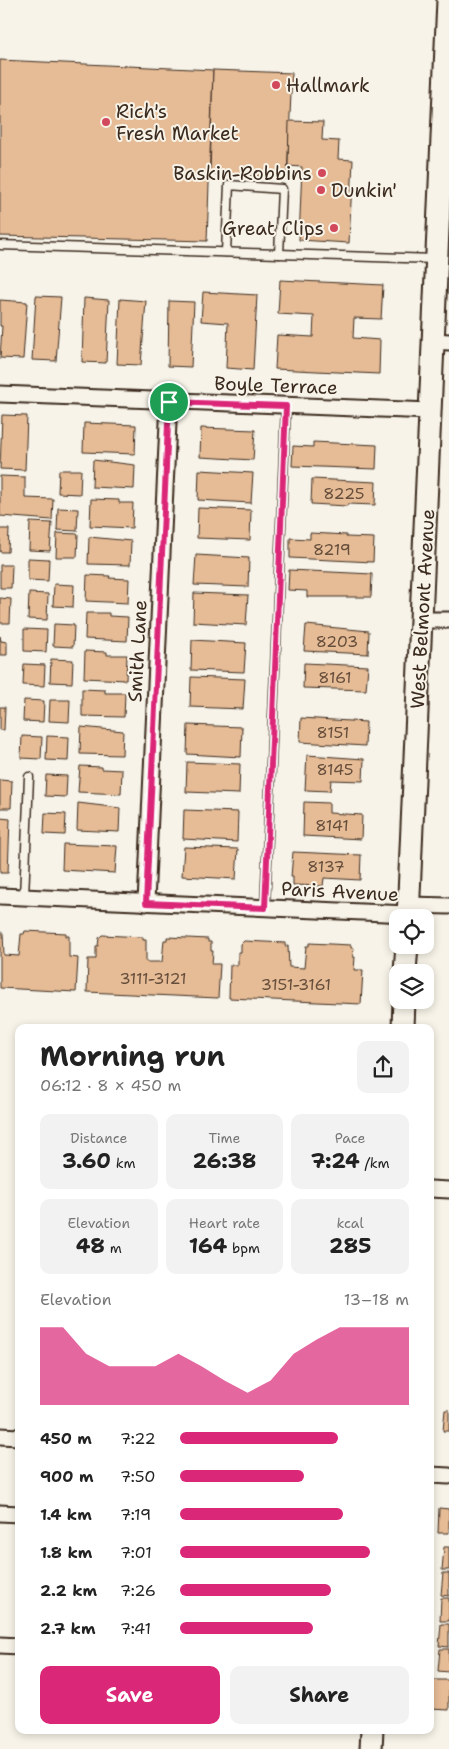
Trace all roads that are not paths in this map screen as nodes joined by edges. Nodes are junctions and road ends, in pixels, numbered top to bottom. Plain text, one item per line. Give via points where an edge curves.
1 (448, 0) edge
2 (448, 21) edge
3 (447, 67) edge
4 (444, 200) edge
5 (0, 245) edge
6 (226, 252) junction
7 (279, 254) junction
8 (437, 259) junction
9 (441, 342) edge
10 (0, 394) edge
11 (169, 402) junction
12 (286, 406) junction
13 (430, 411) junction
14 (421, 620) junction
15 (449, 620) edge
16 (29, 777) dead end
17 (0, 896) edge
18 (24, 897) junction
19 (146, 903) junction
20 (449, 906) edge
21 (265, 908) junction
22 (408, 909) edge
23 (428, 909) edge
24 (389, 911) edge
25 (404, 1009) edge
26 (403, 1024) edge
27 (434, 1189) edge
28 (449, 1190) edge
29 (0, 1436) edge
30 (15, 1437) edge
31 (434, 1475) edge
32 (449, 1476) edge
33 (0, 1513) edge
34 (15, 1514) edge
35 (0, 1645) edge
36 (15, 1646) edge
37 (372, 1734) edge
38 (371, 1749) edge

1 - 2 main road, West Belmont Avenue
2 - 3 main road, West Belmont Avenue
3 - 4 main road, West Belmont Avenue
4 - 8 main road, West Belmont Avenue
5 - 6 lane
6 - 7 lane
6 - 7 lane via 229,185 282,189
7 - 8 lane
8 - 9 main road, West Belmont Avenue
9 - 13 main road, West Belmont Avenue
10 - 11 street, Boyle Terrace
11 - 12 street, Boyle Terrace
11 - 19 street, Smith Lane
12 - 13 street, Boyle Terrace
12 - 21 lane
13 - 14 main road, West Belmont Avenue
14 - 15 street
14 - 22 main road, West Belmont Avenue
16 - 18 lane
17 - 18 street, Paris Avenue
18 - 19 street, Paris Avenue
19 - 21 street, Paris Avenue
20 - 23 street, Paris Avenue
21 - 24 street, Paris Avenue
25 - 26 main road
27 - 28 street
29 - 30 street
31 - 32 street
33 - 34 street
35 - 36 street
37 - 38 main road

